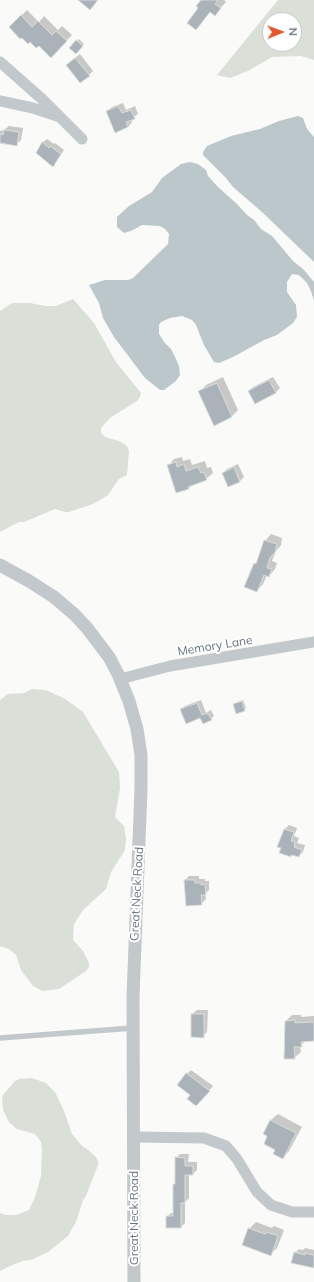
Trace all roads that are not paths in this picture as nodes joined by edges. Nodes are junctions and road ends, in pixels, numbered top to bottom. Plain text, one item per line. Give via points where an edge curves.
1 (0, 62) edge
2 (0, 101) edge
3 (61, 118) junction
4 (82, 139) dead end
5 (0, 565) edge
6 (314, 642) edge
7 (120, 679) junction
8 (133, 1028) junction
9 (0, 1038) edge
10 (134, 1137) junction
11 (314, 1212) edge
12 (134, 1282) edge

1 - 3 street
2 - 3 street via 33,108
3 - 4 street
5 - 7 street, Great Neck Road via 46,592 75,615 98,642
6 - 7 street, Memory Lane via 170,666
7 - 8 street, Great Neck Road via 136,724 141,768
8 - 9 lane
8 - 10 street, Great Neck Road
10 - 11 street via 204,1138 226,1146 257,1192 271,1205 292,1212
10 - 12 street, Great Neck Road

